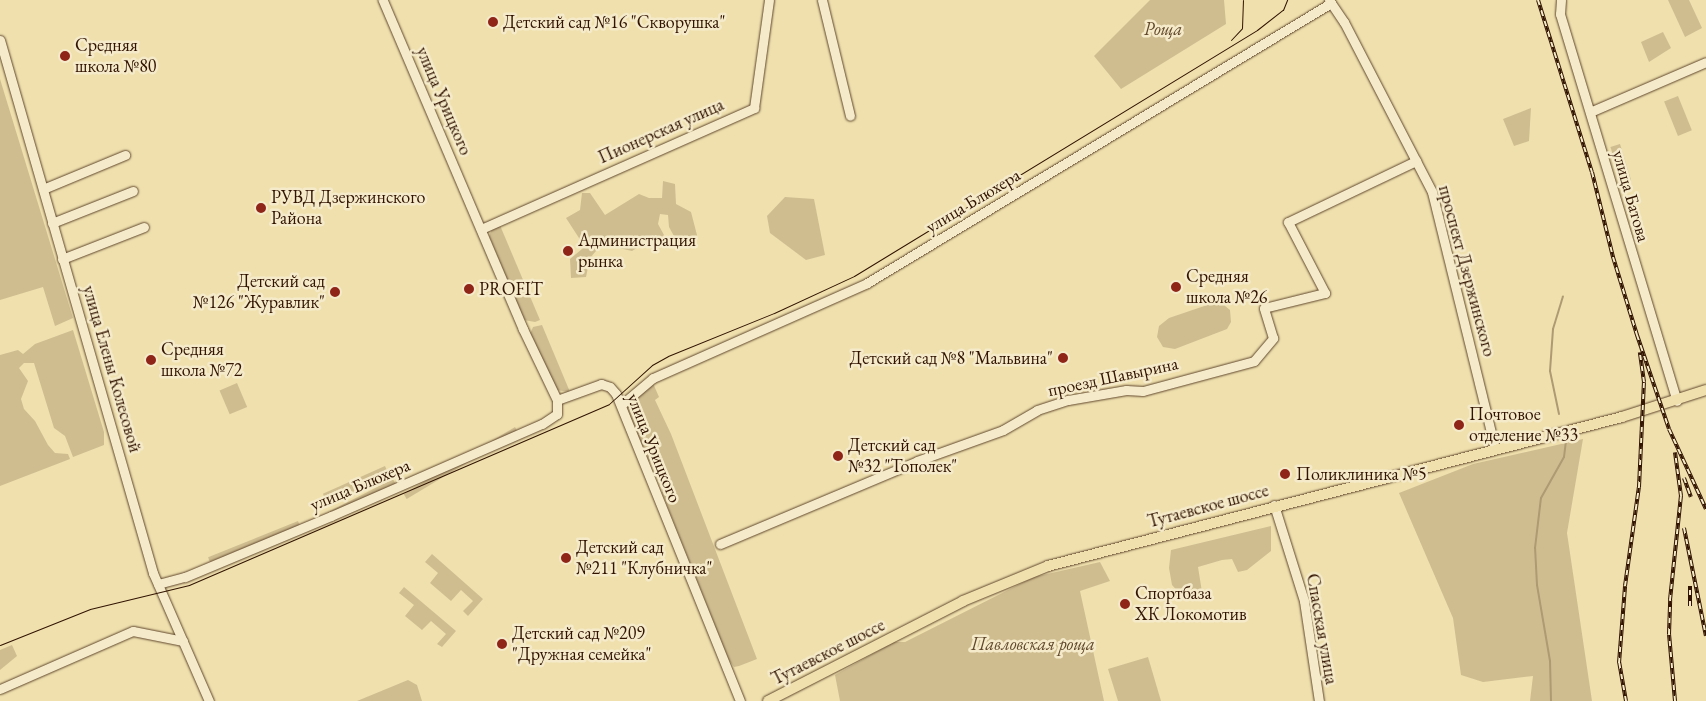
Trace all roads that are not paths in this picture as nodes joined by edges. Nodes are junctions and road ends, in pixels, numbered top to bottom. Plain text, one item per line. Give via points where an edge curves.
1 (383, 0) edge
2 (769, 0) edge
3 (822, 0) edge
4 (1560, 0) edge
5 (1330, 1) edge
6 (0, 40) edge
7 (1706, 62) edge
8 (1590, 112) junction
9 (850, 116) dead end
10 (125, 155) dead end
11 (1416, 161) junction
12 (43, 189) junction
13 (133, 192) dead end
14 (52, 223) junction
15 (144, 228) dead end
16 (481, 229) junction
17 (62, 258) junction
18 (1706, 390) edge
19 (557, 400) junction
20 (1677, 401) junction
21 (621, 405) junction
22 (1495, 449) junction
23 (1274, 506) junction
24 (720, 544) dead end
25 (158, 584) junction
26 (183, 641) junction
27 (0, 689) edge
28 (209, 701) edge
29 (740, 701) edge
30 (768, 701) edge
31 (1319, 701) edge

1 - 16 street, улица Урицкого
2 - 16 street, Пионерская улица via 754,108
3 - 9 street
4 - 8 street, улица Батова via 1560,14
5 - 11 street, проспект Дзержинского
5 - 21 street, улица Блюхера via 867,283 653,378
6 - 12 street, улица Елены Колесовой
7 - 8 street
8 - 20 street, улица Батова
10 - 12 street
11 - 22 street, проспект Дзержинского via 1432,192
11 - 24 street, проезд Шавырина via 1288,222 1325,293 1264,308 1273,338 1254,361 1143,391 1126,390 1068,400 1037,410 979,440 917,461
12 - 14 street, улица Елены Колесовой
13 - 14 street
14 - 17 street, улица Елены Колесовой
15 - 17 street
16 - 19 street, улица Урицкого
17 - 25 street, улица Елены Колесовой
18 - 20 main road, Тутаевское шоссе
19 - 21 street, улица Урицкого via 601,384 613,390
19 - 25 street, улица Блюхера via 557,414 542,424 220,563
20 - 22 main road, Тутаевское шоссе
21 - 29 street, улица Урицкого
22 - 23 main road, Тутаевское шоссе
23 - 30 main road, Тутаевское шоссе via 1048,566 993,586
23 - 31 street, Спасская улица via 1304,601
25 - 26 street, улица Елены Колесовой
26 - 27 street via 133,630
26 - 28 street, улица Елены Колесовой

